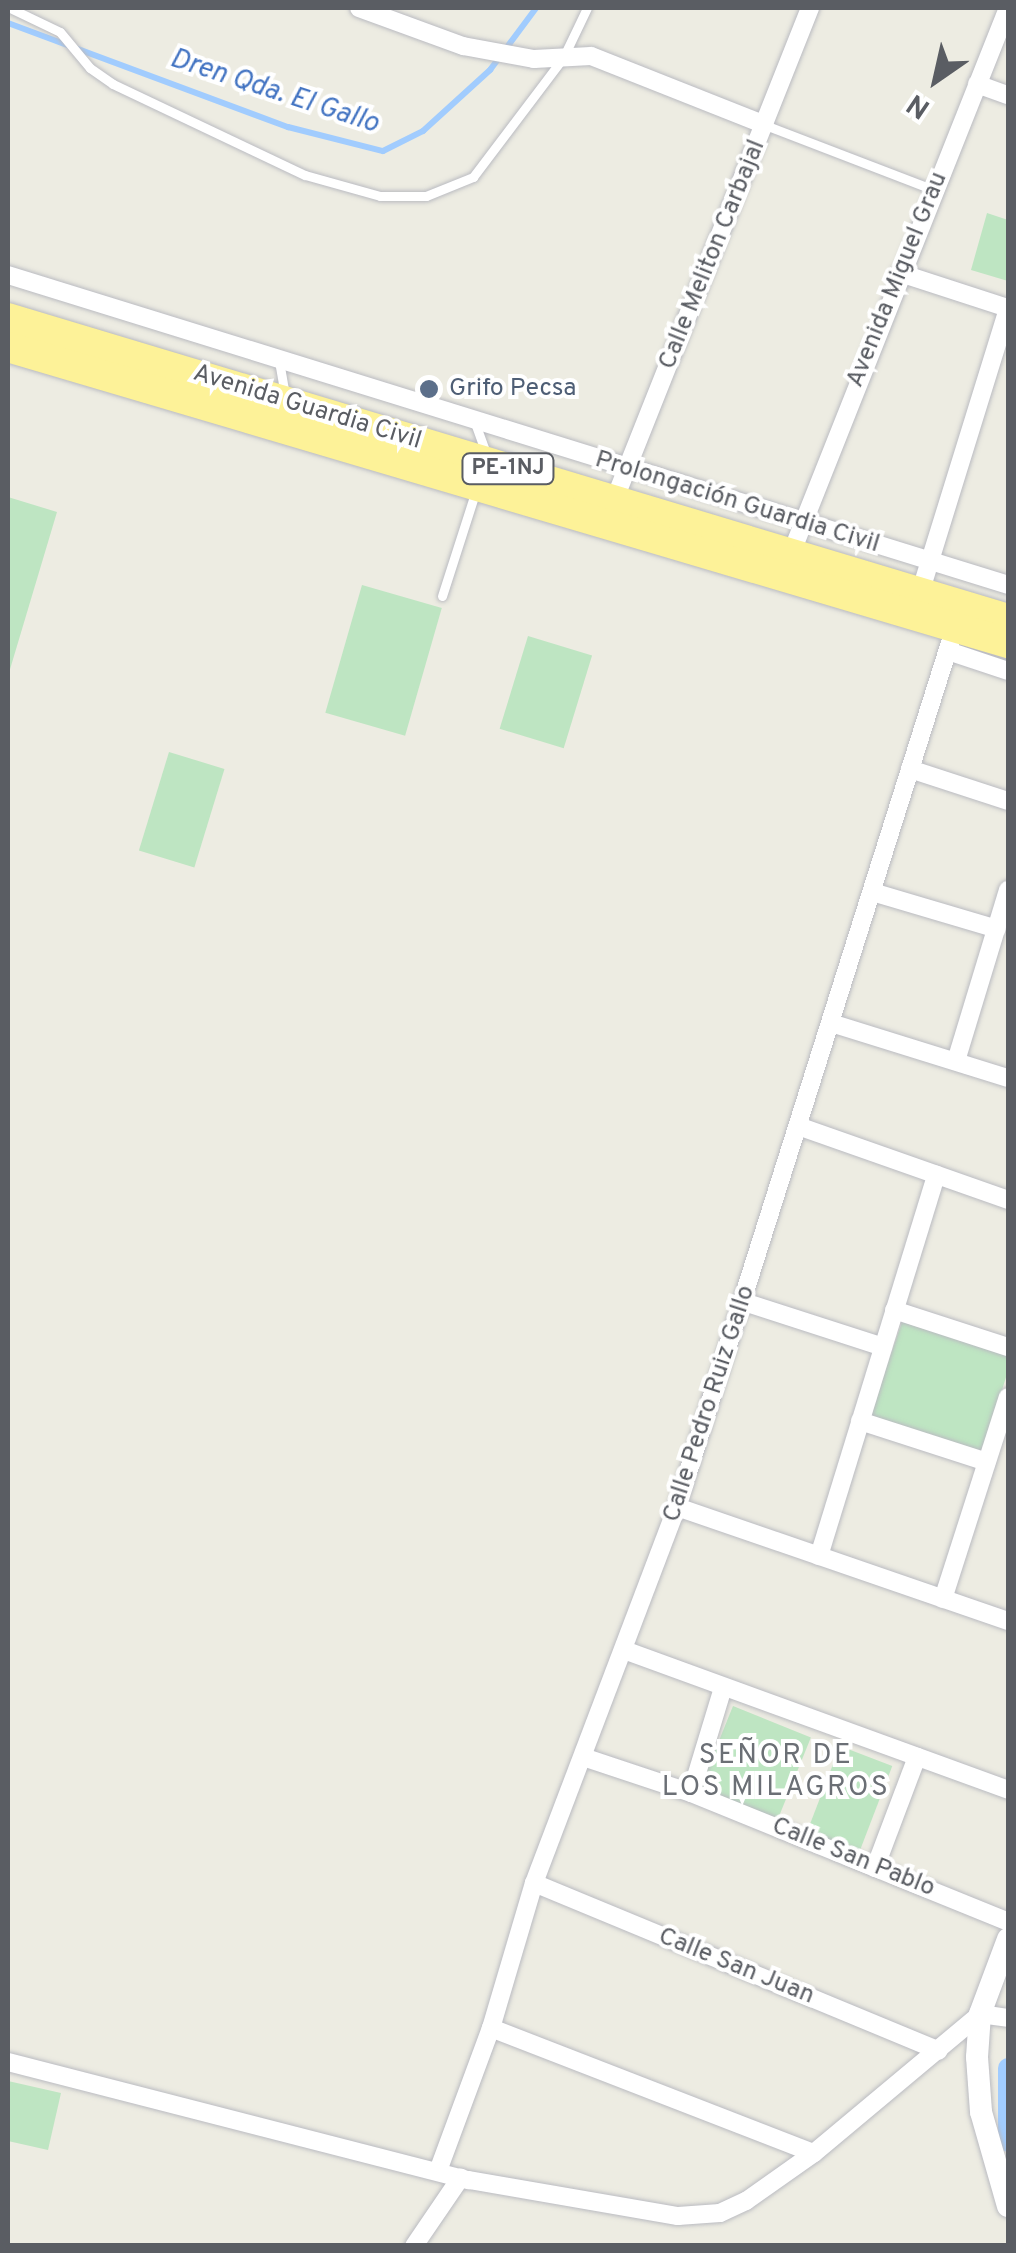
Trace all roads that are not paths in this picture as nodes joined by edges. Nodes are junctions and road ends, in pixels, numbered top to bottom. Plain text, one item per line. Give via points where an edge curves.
1 (10, 8) edge
2 (359, 8) edge
3 (587, 8) edge
4 (810, 8) edge
5 (1008, 8) edge
6 (563, 58) junction
7 (977, 84) junction
8 (1008, 95) edge
9 (765, 126) junction
10 (934, 190) junction
11 (900, 273) junction
12 (8, 275) edge
13 (1008, 308) edge
14 (8, 318) edge
15 (8, 347) edge
16 (279, 362) junction
17 (286, 402) junction
18 (475, 422) junction
19 (626, 470) junction
20 (484, 474) junction
21 (614, 501) junction
22 (804, 520) junction
23 (791, 554) junction
24 (930, 562) junction
25 (1008, 585) edge
26 (920, 593) junction
27 (442, 596) dead end
28 (1008, 619) edge
29 (951, 639) junction
30 (1008, 643) edge
31 (1008, 671) edge
32 (910, 770) junction
33 (1008, 800) edge
34 (1008, 890) edge
35 (872, 892) junction
36 (997, 928) junction
37 (831, 1024) junction
38 (956, 1062) junction
39 (1008, 1078) edge
40 (798, 1126) junction
41 (936, 1174) junction
42 (1008, 1200) edge
43 (744, 1302) junction
44 (894, 1310) junction
45 (883, 1347) junction
46 (1008, 1347) edge
47 (1008, 1397) edge
48 (860, 1421) junction
49 (987, 1462) junction
50 (678, 1508) junction
51 (819, 1556) junction
52 (943, 1599) junction
53 (1008, 1621) edge
54 (624, 1650) junction
55 (723, 1688) junction
56 (917, 1757) junction
57 (583, 1758) junction
58 (1008, 1790) edge
59 (691, 1793) junction
60 (875, 1868) junction
61 (534, 1883) junction
62 (1008, 1922) edge
63 (1008, 1939) edge
64 (980, 2014) junction
65 (1008, 2018) edge
66 (491, 2028) junction
67 (939, 2050) junction
68 (8, 2062) edge
69 (814, 2153) junction
70 (438, 2171) junction
71 (462, 2177) junction
72 (1008, 2206) edge
73 (414, 2246) edge

1 - 6 lane via 60,32 113,84 306,175 380,196 426,196 473,177
2 - 6 street via 463,46
3 - 6 lane
4 - 9 street, Calle Meliton Carbajal
5 - 7 street, Avenida Miguel Grau
6 - 9 street via 592,56
7 - 8 street
7 - 10 street, Avenida Miguel Grau
9 - 10 lane
9 - 19 street, Calle Meliton Carbajal
10 - 11 street, Avenida Miguel Grau
11 - 13 street
11 - 22 street, Avenida Miguel Grau
12 - 16 street, Prolongación Guardia Civil
13 - 24 street
14 - 17 highway, Avenida Guardia Civil / PE-1NJ
15 - 20 highway, Avenida Guardia Civil / PE-1NJ
16 - 17 lane
16 - 18 street, Prolongación Guardia Civil
17 - 20 highway, Avenida Guardia Civil / PE-1NJ
18 - 19 street, Prolongación Guardia Civil
18 - 20 lane
19 - 21 street, Calle Meliton Carbajal
19 - 22 street, Prolongación Guardia Civil
20 - 21 highway, Avenida Guardia Civil / PE-1NJ
20 - 27 lane
20 - 29 highway, Avenida Guardia Civil / PE-1NJ
21 - 23 highway, Avenida Guardia Civil / PE-1NJ
22 - 23 street, Avenida Miguel Grau
22 - 24 street, Prolongación Guardia Civil
23 - 26 highway, Avenida Guardia Civil / PE-1NJ
24 - 25 street, Prolongación Guardia Civil
24 - 26 street
26 - 28 highway, Avenida Guardia Civil / PE-1NJ
29 - 30 highway, Avenida Guardia Civil / PE-1NJ
29 - 31 street
29 - 32 street, Calle Pedro Ruiz Gallo
32 - 33 street
32 - 35 street, Calle Pedro Ruiz Gallo
34 - 36 street
35 - 36 street
35 - 37 street, Calle Pedro Ruiz Gallo
36 - 38 street
37 - 38 street
37 - 40 street, Calle Pedro Ruiz Gallo
38 - 39 street
40 - 41 street
40 - 43 street, Calle Pedro Ruiz Gallo
41 - 42 street
41 - 44 street
43 - 45 street
43 - 50 street, Calle Pedro Ruiz Gallo
44 - 45 street
44 - 46 street
45 - 48 street
47 - 49 street
48 - 49 street
48 - 51 street
49 - 52 street
50 - 51 street
50 - 54 street, Calle Pedro Ruiz Gallo
51 - 52 street
52 - 53 street
54 - 55 street
54 - 57 street, Calle Pedro Ruiz Gallo
55 - 56 street
55 - 59 street
56 - 58 street
56 - 60 street
57 - 59 street, Calle San Pablo
57 - 61 street, Calle Pedro Ruiz Gallo
59 - 60 street, Calle San Pablo
60 - 62 street, Calle San Pablo
61 - 66 street, Calle Pedro Ruiz Gallo
61 - 67 street, Calle San Juan
63 - 64 street
64 - 65 street
64 - 67 street
64 - 72 street via 982,2112
66 - 69 street
66 - 70 street, Calle Pedro Ruiz Gallo
67 - 69 street
68 - 70 street
69 - 71 street via 746,2202 720,2213 678,2216
70 - 71 street
71 - 73 street

